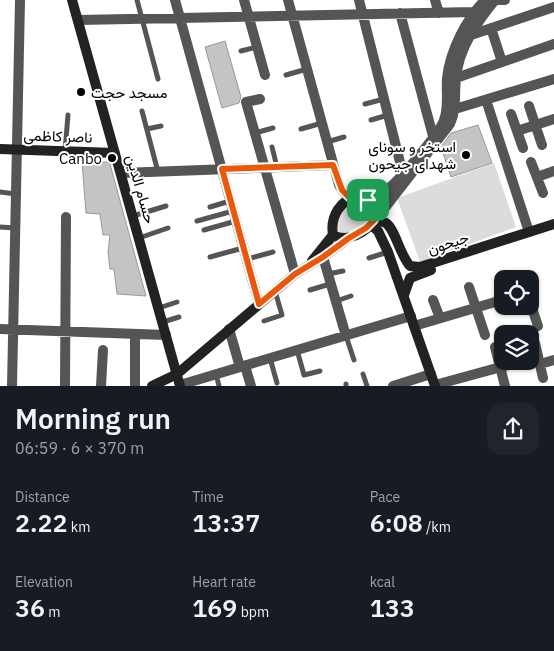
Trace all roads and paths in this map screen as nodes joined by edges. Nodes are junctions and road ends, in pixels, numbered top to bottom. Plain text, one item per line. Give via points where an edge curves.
1 (20, 0) edge
2 (72, 0) edge
3 (137, 0) edge
4 (175, 0) edge
5 (244, 0) edge
6 (288, 0) edge
7 (359, 0) edge
8 (436, 0) edge
9 (485, 0) edge
10 (496, 0) edge
11 (505, 0) edge
12 (554, 7) edge
13 (473, 12) junction
14 (400, 13) junction
15 (439, 13) junction
16 (363, 14) junction
17 (292, 15) junction
18 (249, 16) junction
19 (142, 18) junction
20 (180, 18) junction
21 (78, 20) junction
22 (491, 28) junction
23 (466, 34) junction
24 (554, 44) edge
25 (257, 46) junction
26 (241, 51) dead end
27 (502, 62) junction
28 (307, 69) junction
29 (286, 74) dead end
30 (265, 75) dead end
31 (456, 78) junction
32 (158, 79) dead end
33 (554, 79) edge
34 (384, 98) junction
35 (260, 99) dead end
36 (365, 104) dead end
37 (488, 106) dead end
38 (528, 106) dead end
39 (456, 109) junction
40 (142, 111) dead end
41 (511, 114) dead end
42 (68, 115) dead end
43 (388, 115) junction
44 (554, 119) edge
45 (371, 120) dead end
46 (322, 123) junction
47 (161, 126) dead end
48 (535, 126) junction
49 (273, 128) dead end
50 (147, 129) junction
51 (301, 129) dead end
52 (517, 131) junction
53 (254, 133) junction
54 (433, 136) junction
55 (344, 137) dead end
56 (327, 142) junction
57 (542, 145) dead end
58 (272, 147) dead end
59 (0, 148) edge
60 (523, 148) dead end
61 (16, 149) junction
62 (66, 151) junction
63 (115, 152) junction
64 (531, 162) dead end
65 (333, 165) junction
66 (277, 167) junction
67 (265, 168) junction
68 (222, 169) junction
69 (554, 171) edge
70 (158, 172) junction
71 (121, 173) junction
72 (403, 174) junction
73 (537, 177) junction
74 (0, 192) edge
75 (543, 193) dead end
76 (16, 194) junction
77 (350, 198) junction
78 (368, 200) junction
79 (166, 206) dead end
80 (232, 206) junction
81 (210, 207) dead end
82 (133, 216) junction
83 (66, 217) dead end
84 (373, 220) junction
85 (197, 221) dead end
86 (236, 221) junction
87 (554, 224) edge
88 (0, 227) edge
89 (15, 228) junction
90 (168, 228) dead end
91 (204, 230) dead end
92 (554, 230) edge
93 (529, 232) junction
94 (333, 234) junction
95 (139, 238) junction
96 (349, 238) junction
97 (244, 248) junction
98 (273, 252) dead end
99 (388, 252) junction
100 (210, 257) dead end
101 (323, 257) junction
102 (369, 258) dead end
103 (247, 259) junction
104 (308, 265) junction
105 (344, 271) dead end
106 (295, 274) junction
107 (329, 279) junction
108 (469, 287) dead end
109 (275, 290) junction
110 (310, 290) dead end
111 (351, 296) dead end
112 (404, 296) junction
113 (433, 300) dead end
114 (336, 301) junction
115 (177, 302) dead end
116 (494, 302) edge
117 (259, 304) junction
118 (159, 308) junction
119 (476, 308) junction
120 (179, 317) dead end
121 (440, 318) junction
122 (264, 321) dead end
123 (413, 321) junction
124 (163, 322) junction
125 (0, 328) edge
126 (13, 329) junction
127 (229, 329) junction
128 (65, 331) junction
129 (135, 334) junction
130 (166, 335) junction
131 (485, 335) dead end
132 (346, 336) junction
133 (102, 350) dead end
134 (297, 350) junction
135 (270, 358) junction
136 (354, 360) dead end
137 (539, 360) edge
138 (554, 360) edge
139 (243, 366) junction
140 (539, 368) edge
141 (494, 369) edge
142 (502, 370) edge
143 (320, 371) dead end
144 (177, 374) junction
145 (216, 374) junction
146 (364, 374) dead end
147 (431, 374) junction
148 (543, 378) dead end
149 (277, 383) dead end
150 (435, 385) edge
151 (12, 386) edge
152 (65, 386) edge
153 (101, 386) edge
154 (135, 386) edge
155 (152, 386) edge
156 (180, 386) edge
157 (219, 386) edge
158 (251, 386) edge
159 (367, 386) edge
160 (396, 386) edge
161 (505, 386) edge

1 - 61 street
2 - 21 main road, حسام الدین
3 - 19 lane
4 - 20 street
5 - 18 street
6 - 17 street
7 - 16 street
8 - 15 street
9 - 13 street
10 - 11 street
10 - 23 street
12 - 22 street
13 - 15 street
13 - 23 street
14 - 15 street
14 - 16 street
14 - 54 street
16 - 17 street
16 - 34 street
17 - 18 street
17 - 28 street
18 - 20 street
18 - 25 street
19 - 20 street
19 - 21 street
19 - 32 lane
20 - 68 street
21 - 63 main road, حسام الدین
22 - 23 street
22 - 27 street
23 - 31 street
23 - 54 street via 456,46 449,68 444,120
24 - 27 street
25 - 26 lane
25 - 30 street
27 - 31 street
28 - 29 lane
28 - 46 street
31 - 39 street
33 - 39 street
34 - 36 lane
34 - 43 street
35 - 53 street via 246,102
37 - 93 street
38 - 48 street
39 - 84 street via 444,134
40 - 50 lane
41 - 52 street
42 - 62 lane
43 - 45 lane
43 - 72 street
44 - 48 street
46 - 51 lane
46 - 56 street
47 - 50 lane
48 - 52 street
48 - 57 street
49 - 53 lane
50 - 70 lane
52 - 60 street
53 - 67 street
54 - 72 street
55 - 56 lane
56 - 65 street
58 - 66 lane
59 - 61 main road, ناصر کاظمی
61 - 62 main road, ناصر کاظمی
61 - 76 street
62 - 63 main road, ناصر کاظمی
63 - 71 main road, حسام الدین
64 - 73 street
65 - 66 street
65 - 77 street via 342,190
66 - 67 street
67 - 68 street
67 - 106 street
68 - 70 street
68 - 80 street
69 - 73 street
70 - 71 street
71 - 82 main road, حسام الدین
72 - 78 street via 388,189
73 - 75 street
74 - 76 lane
76 - 89 street
77 - 78 main road
77 - 94 main road via 335,215
78 - 84 main road via 373,208
79 - 82 lane
80 - 81 lane
80 - 85 lane
80 - 86 street
82 - 95 main road, حسام الدین
83 - 128 street
84 - 93 main road, جیحون via 382,221 390,227 404,258 413,267
84 - 96 main road
84 - 99 main road
86 - 91 lane
86 - 97 street
87 - 93 main road, جیحون
88 - 89 lane
89 - 126 street
90 - 95 lane
92 - 112 main road, جیحون via 414,275 407,282
94 - 96 main road
94 - 104 main road
95 - 118 main road, حسام الدین
96 - 101 main road
97 - 100 lane
97 - 103 street
98 - 103 lane
99 - 102 lane
99 - 112 main road
101 - 104 main road
101 - 107 street
103 - 117 street
104 - 106 main road
105 - 107 lane
106 - 109 main road
107 - 110 lane
107 - 114 street
108 - 119 street
109 - 117 main road
109 - 122 lane via 282,315
111 - 114 lane
112 - 123 main road
113 - 121 street
114 - 132 street
115 - 118 lane
116 - 119 street
117 - 127 main road
118 - 124 main road, حسام الدین
119 - 121 street
119 - 131 street
120 - 124 lane
121 - 123 street
123 - 132 street
123 - 147 main road
124 - 130 main road, حسام الدین
125 - 126 street
126 - 128 street
126 - 151 street
127 - 139 street
127 - 144 main road
128 - 129 street
128 - 152 street
129 - 130 street
129 - 154 street
130 - 144 main road, حسام الدین
132 - 134 street
132 - 136 lane
133 - 153 street
134 - 135 street
134 - 143 lane via 304,376
135 - 139 street
135 - 149 lane
137 - 138 street
139 - 145 street
139 - 158 street
140 - 148 street
141 - 150 street
142 - 161 street
144 - 155 main road
144 - 156 main road, حسام الدین
145 - 156 street
145 - 157 lane
146 - 159 lane
147 - 150 main road
147 - 160 street

